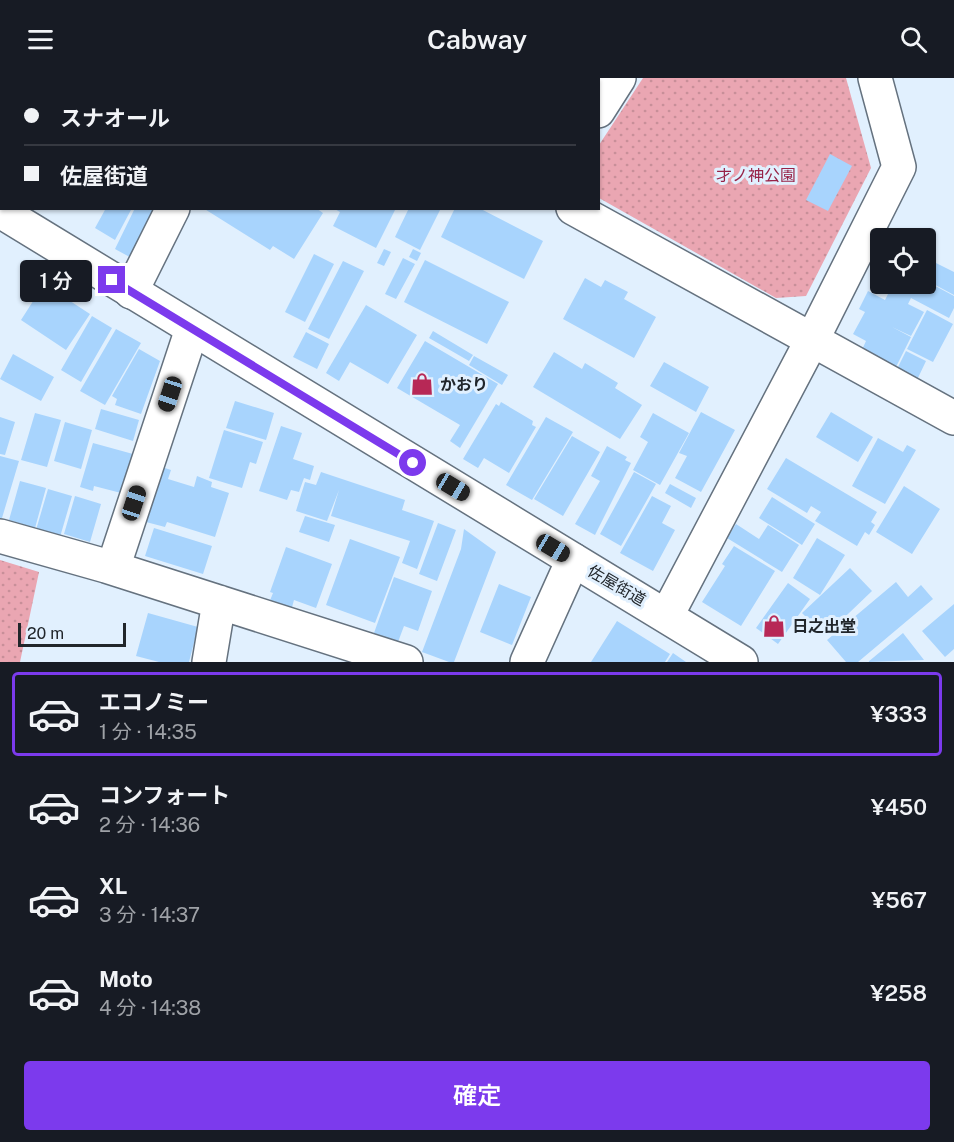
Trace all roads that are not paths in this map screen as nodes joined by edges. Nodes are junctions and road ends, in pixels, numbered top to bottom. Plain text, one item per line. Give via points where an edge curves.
1 (875, 78) edge
2 (614, 79) edge
3 (600, 107) edge
4 (172, 210) edge
5 (577, 210) edge
6 (0, 211) edge
7 (131, 292) junction
8 (192, 329) junction
9 (812, 340) junction
10 (954, 418) edge
11 (0, 536) edge
12 (573, 560) junction
13 (113, 568) junction
14 (219, 602) junction
15 (667, 615) junction
16 (209, 662) edge
17 (406, 662) edge
18 (527, 662) edge
19 (741, 662) edge

1 - 9 street via 899,167
2 - 3 street
4 - 7 street
5 - 9 street
6 - 7 street, 佐屋街道
7 - 8 street, 佐屋街道
8 - 12 street, 佐屋街道
8 - 13 street
9 - 10 street
9 - 15 street
11 - 13 street
12 - 15 street, 佐屋街道
12 - 18 street
13 - 14 street
14 - 16 street
14 - 17 street
15 - 19 street, 佐屋街道

